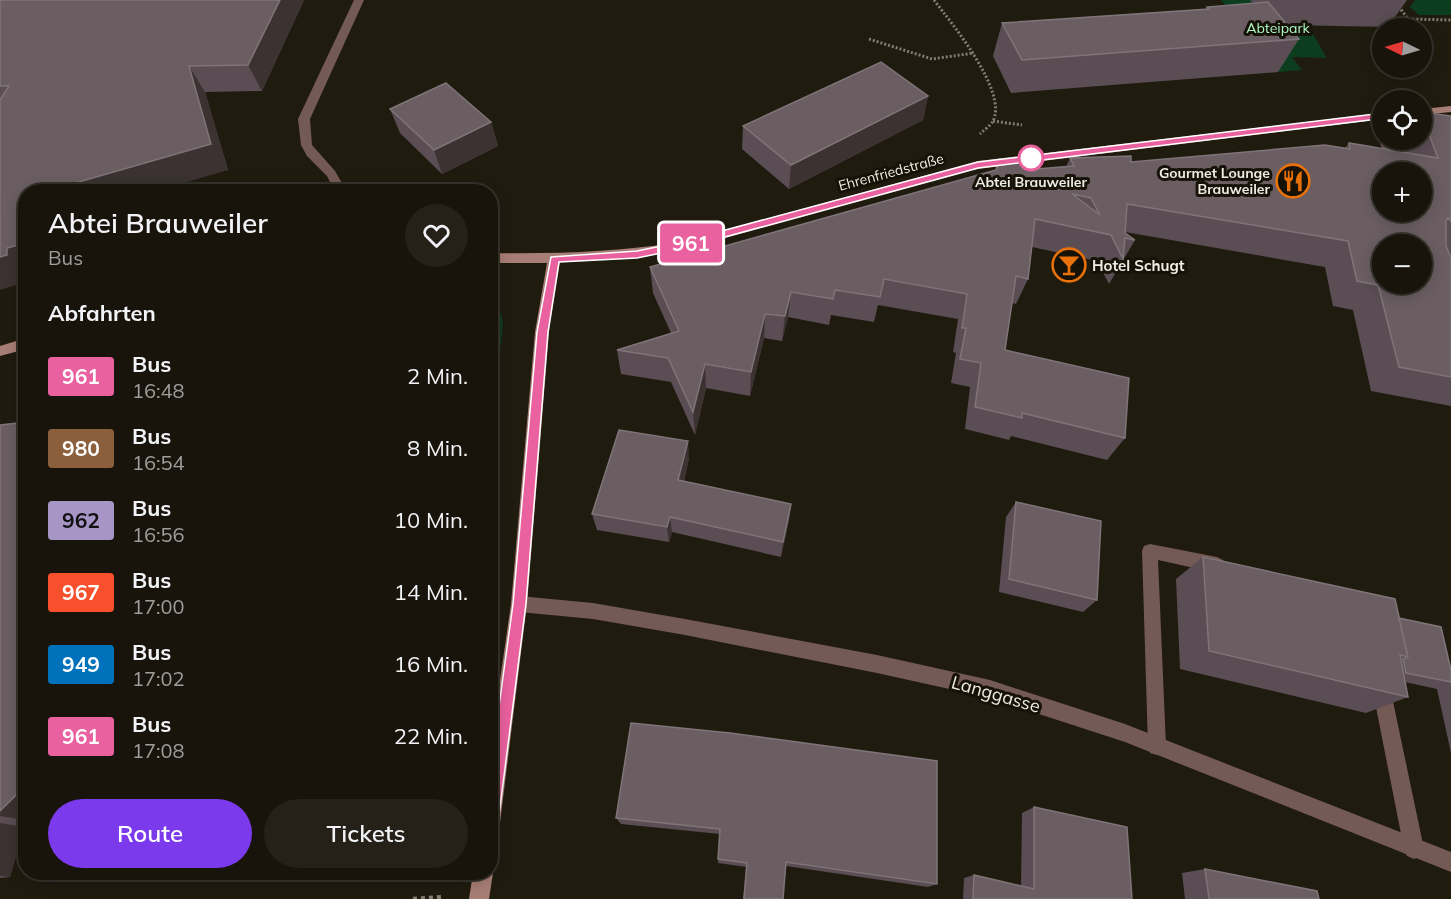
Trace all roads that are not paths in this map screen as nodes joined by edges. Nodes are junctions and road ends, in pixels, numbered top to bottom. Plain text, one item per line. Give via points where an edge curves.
1 (358, 0) edge
2 (1451, 109) edge
3 (1432, 111) edge
4 (1372, 117) edge
5 (339, 184) edge
6 (498, 258) edge
7 (554, 259) junction
8 (18, 345) edge
9 (0, 351) edge
10 (1239, 570) edge
11 (519, 604) junction
12 (1379, 675) edge
13 (498, 740) edge
14 (1157, 746) junction
15 (1414, 849) junction
16 (1451, 861) edge
17 (482, 880) edge
18 (479, 899) edge

1 - 5 street via 304,119 302,136 309,150
2 - 3 street
4 - 7 street, Ehrenfriedstraße via 978,165 681,246 637,254
6 - 7 street, Ehrenfriedstraße
7 - 11 street via 542,332
8 - 9 street
10 - 14 street via 1150,551
11 - 13 street
11 - 14 street, Langgasse via 593,611 990,689
12 - 15 street
14 - 15 street, Langgasse
15 - 16 street, Langgasse
17 - 18 street

